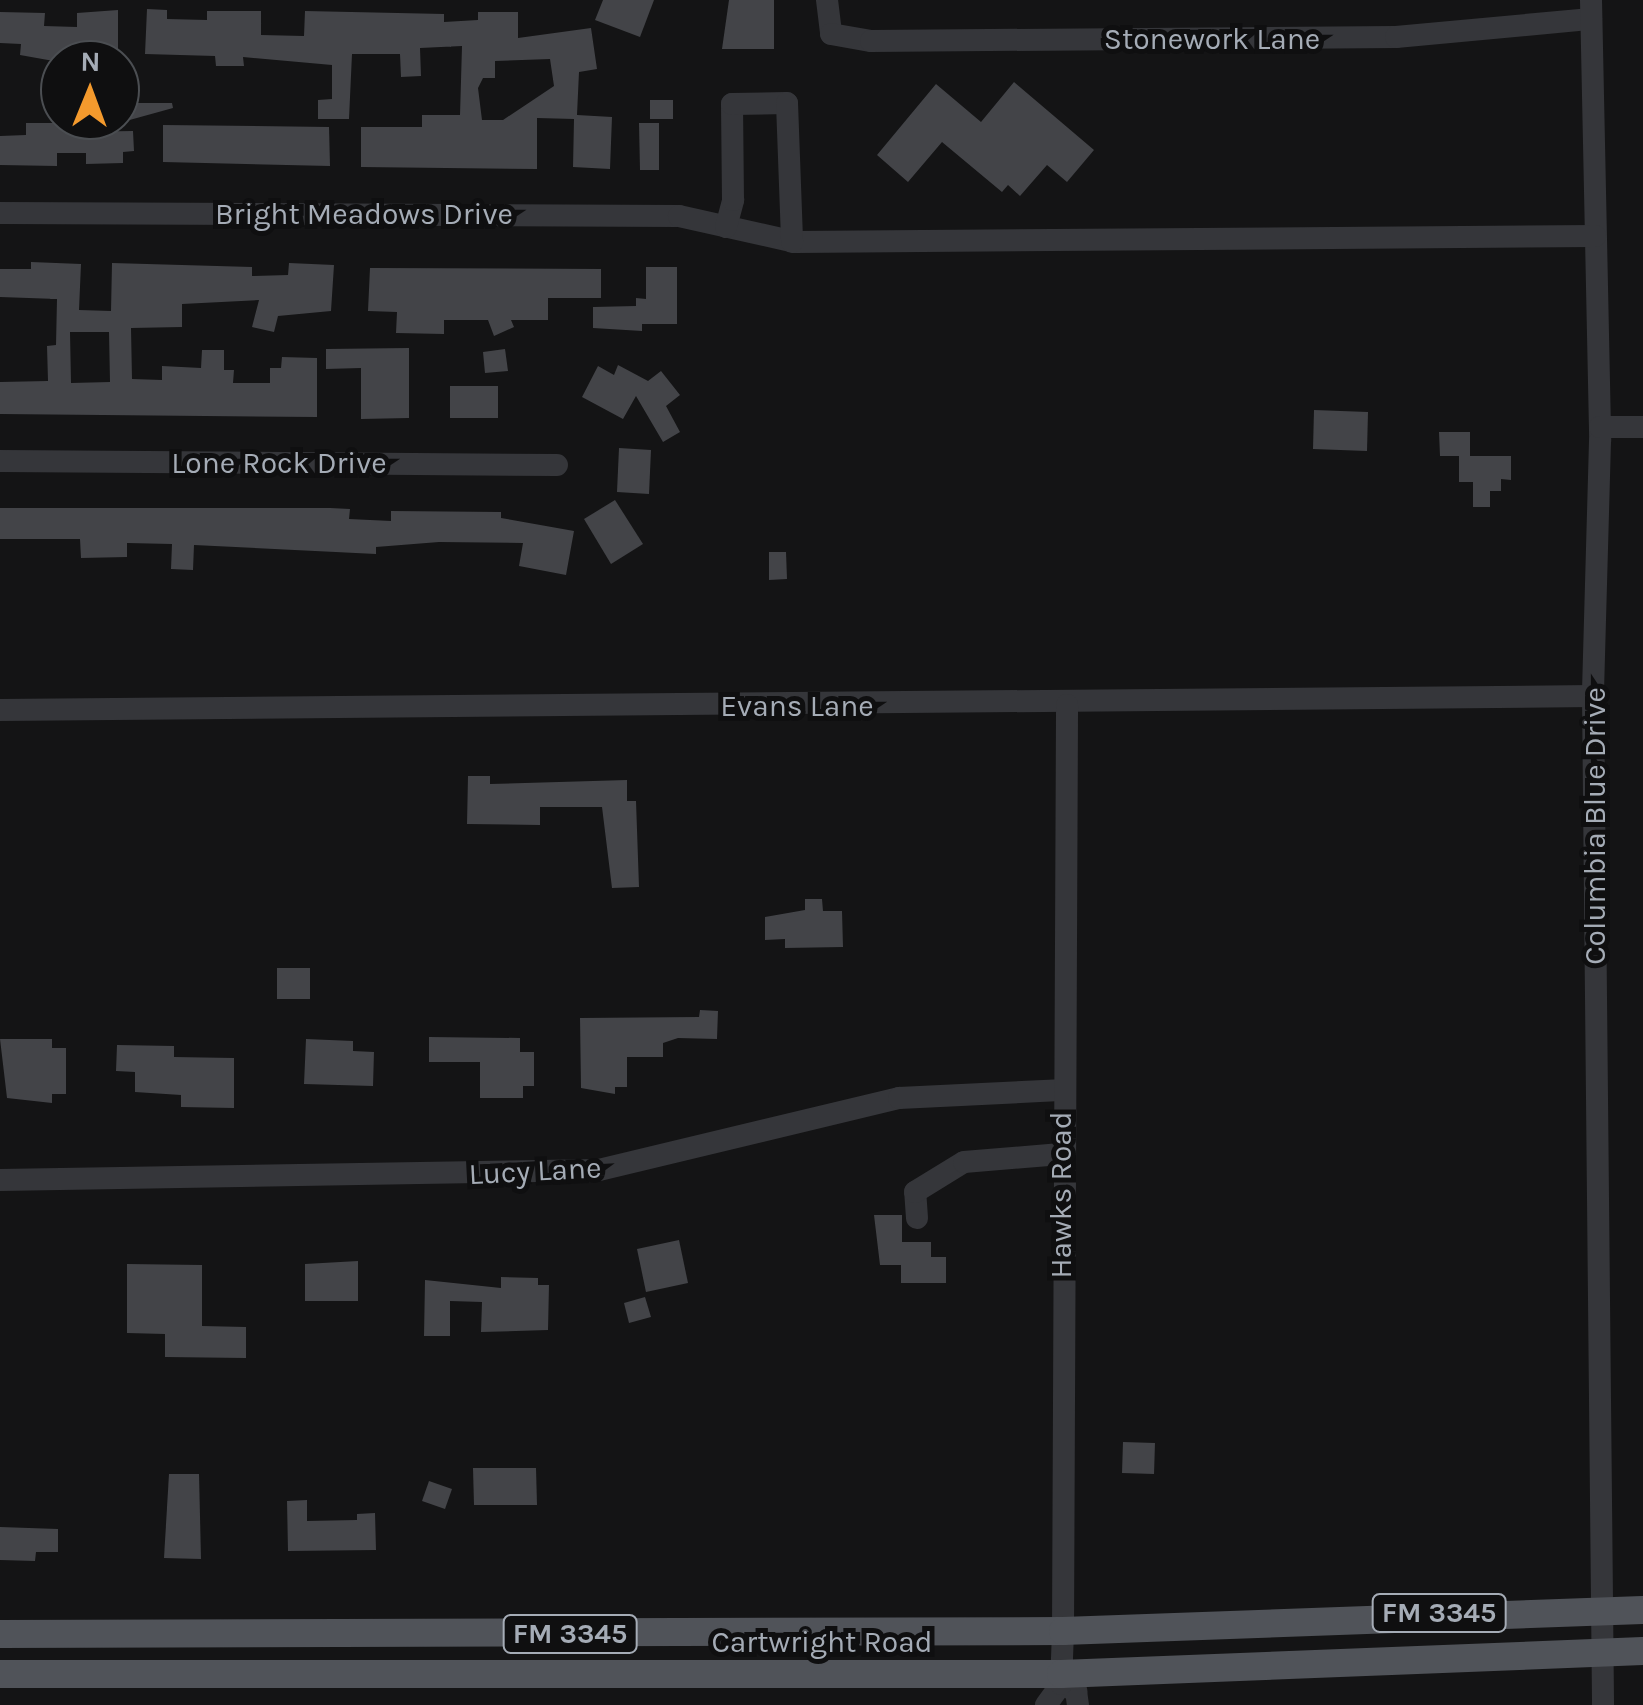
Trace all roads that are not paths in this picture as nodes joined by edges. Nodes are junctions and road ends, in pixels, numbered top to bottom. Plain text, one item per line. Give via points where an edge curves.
1 (827, 0) edge
2 (1591, 9) edge
3 (0, 213) edge
4 (726, 227) junction
5 (1595, 236) junction
6 (792, 242) junction
7 (1600, 427) junction
8 (1643, 427) edge
9 (0, 461) edge
10 (558, 464) dead end
11 (1593, 696) junction
12 (1067, 705) junction
13 (0, 710) edge
14 (1060, 1090) junction
15 (1061, 1154) junction
16 (0, 1180) edge
17 (917, 1218) dead end
18 (1601, 1610) junction
19 (1643, 1610) edge
20 (1062, 1631) junction
21 (0, 1634) edge
22 (456, 1634) junction
23 (1643, 1651) edge
24 (1607, 1652) junction
25 (0, 1674) edge
26 (459, 1677) junction
27 (1061, 1679) junction
28 (1046, 1705) edge
29 (1078, 1705) edge
30 (1603, 1705) edge

1 - 2 street, Stonework Lane via 831,34 872,41 1337,38
2 - 5 street, Columbia Blue Drive
3 - 4 street, Bright Meadows Drive via 679,216
4 - 6 street, Bright Meadows Drive
4 - 6 street via 733,200 732,104 788,104
5 - 6 street, Bright Meadows Drive
5 - 7 street, Columbia Blue Drive
7 - 8 street
7 - 11 street, Columbia Blue Drive
9 - 10 street, Lone Rock Drive
11 - 12 street, Evans Lane
11 - 18 street, Columbia Blue Drive
12 - 13 street, Evans Lane
12 - 14 street, Hawks Road
14 - 15 street, Hawks Road
14 - 16 street, Lucy Lane via 899,1098 600,1170
15 - 17 street via 964,1162 915,1192
15 - 20 street, Hawks Road
18 - 19 main road, Cartwright Road / FM 3345
18 - 20 main road, Cartwright Road / FM 3345
18 - 24 street, Columbia Blue Drive
20 - 22 main road, Cartwright Road / FM 3345
20 - 27 street, Hawks Road
21 - 22 main road, Cartwright Road / FM 3345
22 - 26 main road
23 - 24 main road, Cartwright Road / FM 3345
24 - 27 main road, Cartwright Road / FM 3345
24 - 30 street, Columbia Blue Drive
25 - 26 main road, Cartwright Road / FM 3345
26 - 27 main road, Cartwright Road / FM 3345
27 - 28 street
27 - 29 street via 1076,1692

